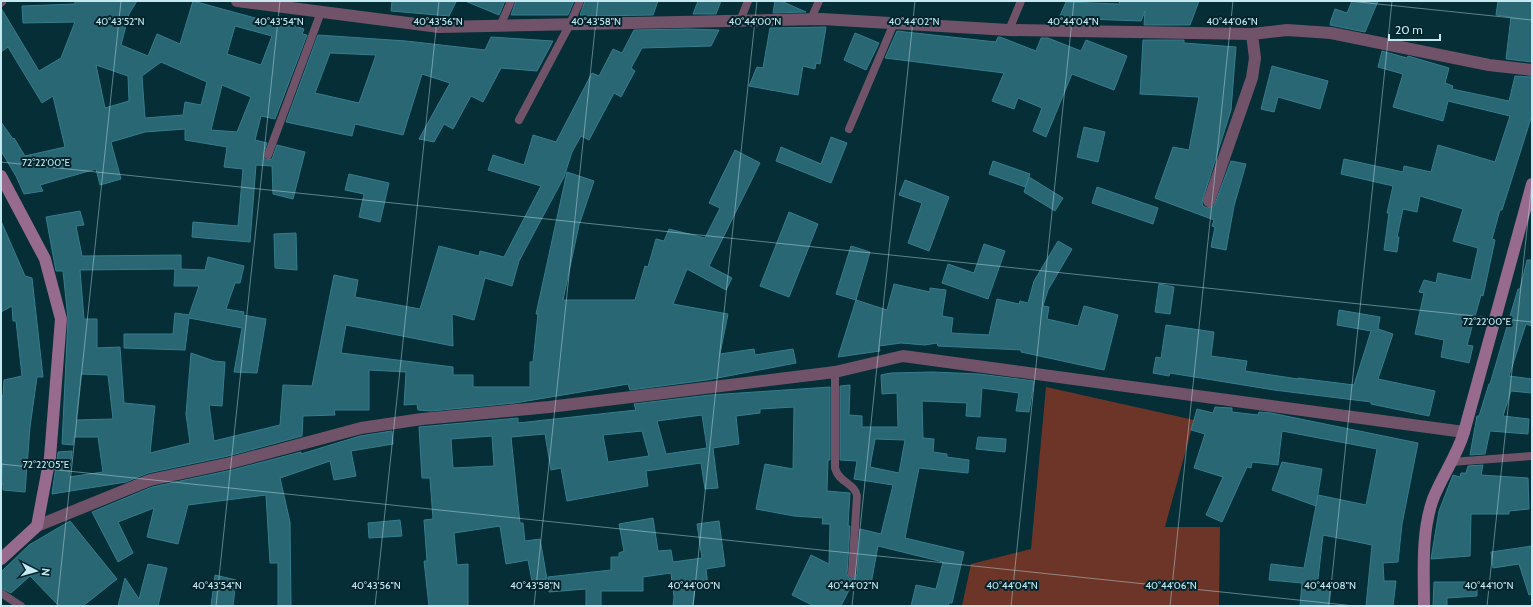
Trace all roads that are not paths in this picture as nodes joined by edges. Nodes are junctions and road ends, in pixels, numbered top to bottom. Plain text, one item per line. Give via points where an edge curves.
1 (238, 1) edge
2 (511, 1) edge
3 (580, 1) edge
4 (748, 1) edge
5 (819, 1) edge
6 (1021, 1) edge
7 (321, 12) junction
8 (811, 19) junction
9 (740, 21) junction
10 (894, 23) junction
11 (570, 24) junction
12 (500, 26) junction
13 (1009, 30) junction
14 (1252, 34) junction
15 (1532, 70) edge
16 (519, 120) dead end
17 (849, 129) dead end
18 (268, 156) dead end
19 (1, 176) edge
20 (1532, 184) edge
21 (1209, 201) dead end
22 (835, 372) junction
23 (1464, 432) junction
24 (1532, 456) edge
25 (1451, 462) junction
26 (37, 526) junction
27 (1, 559) edge
28 (852, 574) dead end
29 (1, 593) edge
30 (21, 606) edge
31 (1424, 606) edge

1 - 7 street
2 - 12 lane
3 - 11 lane
4 - 9 lane
5 - 8 lane
6 - 13 lane
7 - 12 street via 439,27
7 - 18 lane
8 - 9 street
8 - 10 street
9 - 11 street
10 - 13 street
10 - 17 lane
11 - 12 street
11 - 16 lane
13 - 14 street
14 - 15 street via 1287,30 1330,33 1489,65
14 - 21 street via 1255,58 1252,78
19 - 26 street via 45,259 61,319 50,457
20 - 23 street
22 - 23 street via 903,356
22 - 26 street via 361,428 230,463 150,480
22 - 28 lane via 835,468 837,476 855,489 857,496
23 - 25 street
24 - 25 lane
25 - 31 street via 1433,500 1425,535
26 - 27 street
29 - 30 lane

